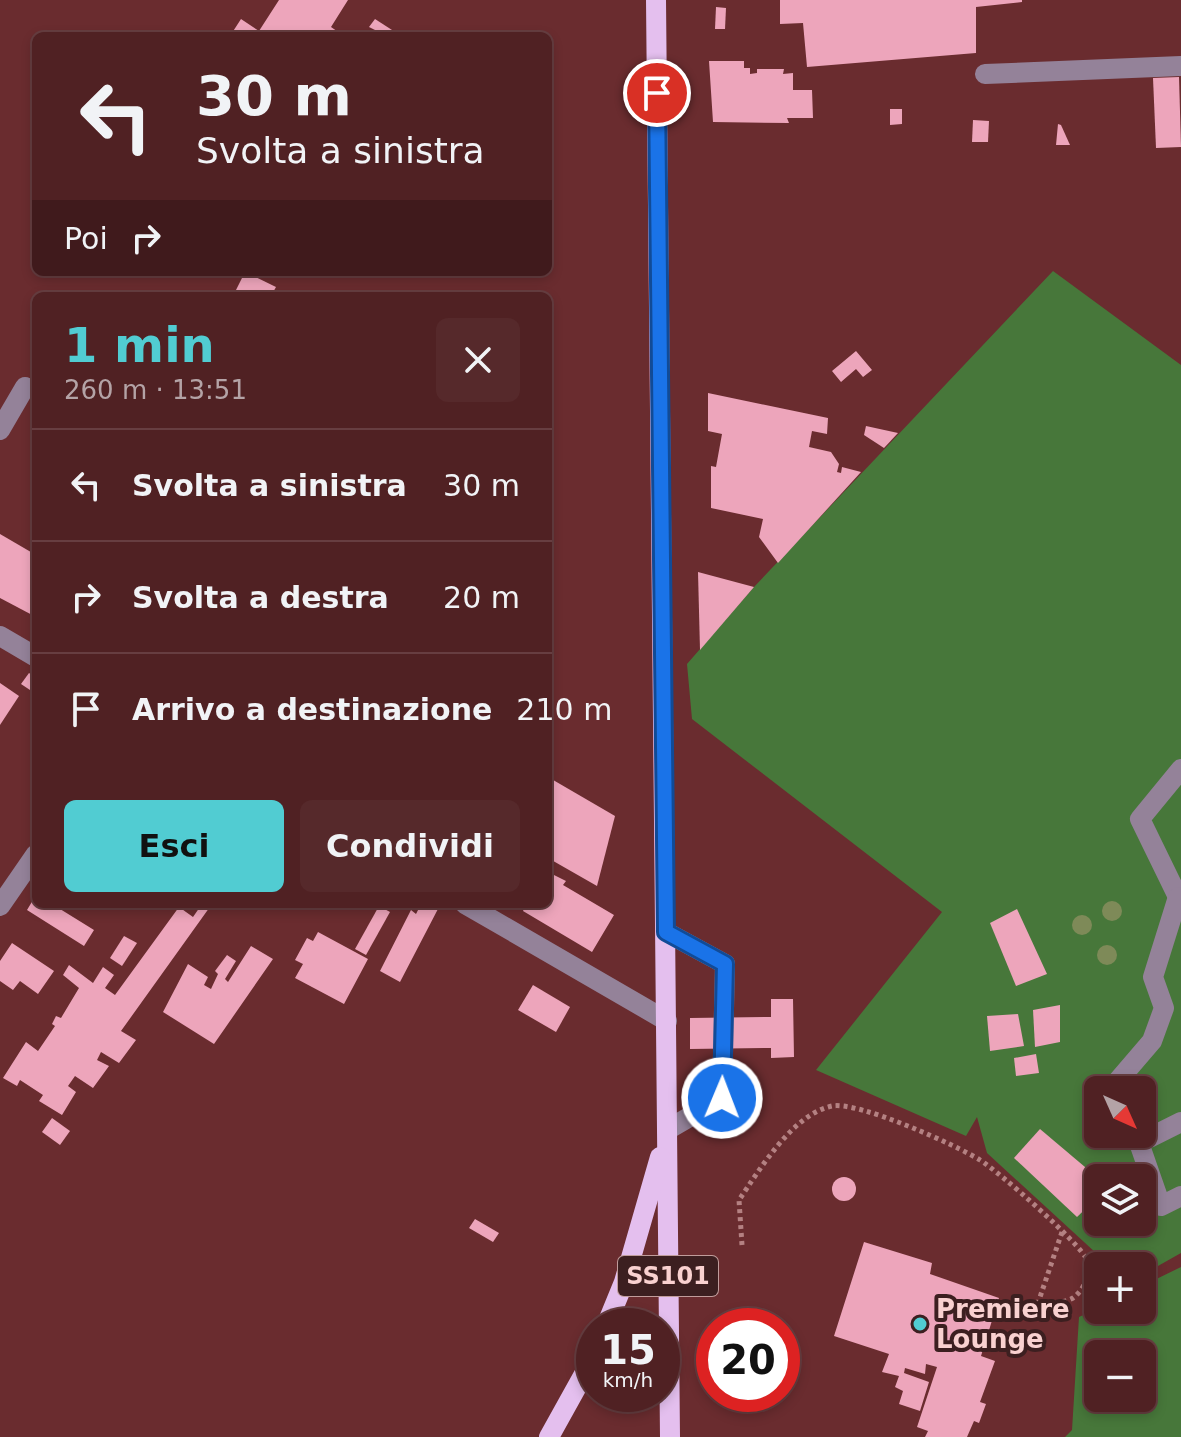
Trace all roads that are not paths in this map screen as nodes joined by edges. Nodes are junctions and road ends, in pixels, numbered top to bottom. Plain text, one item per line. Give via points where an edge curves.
1 (656, 0) edge
2 (1181, 66) edge
3 (985, 74) dead end
4 (25, 387) dead end
5 (0, 430) edge
6 (0, 636) edge
7 (32, 655) edge
8 (1181, 769) edge
9 (32, 860) edge
10 (1173, 866) edge
11 (1179, 900) edge
12 (0, 906) edge
13 (472, 908) edge
14 (666, 932) junction
15 (667, 1021) junction
16 (1122, 1076) edge
17 (1181, 1122) edge
18 (667, 1130) junction
19 (1156, 1134) edge
20 (1135, 1148) edge
21 (1181, 1196) edge
22 (613, 1308) edge
23 (576, 1388) edge
24 (674, 1432) edge
25 (549, 1437) edge

1 - 14 main road
2 - 3 street
4 - 5 street
6 - 7 street
8 - 10 street via 1140,819
9 - 12 street
10 - 11 street
11 - 16 street via 1153,977 1164,1008 1152,1041
13 - 15 street
14 - 15 main road
14 - 18 street via 725,964 722,1098
15 - 18 main road
17 - 19 street
18 - 22 main road, SS101
18 - 24 main road, SS101
20 - 21 street via 1161,1206
23 - 25 main road

